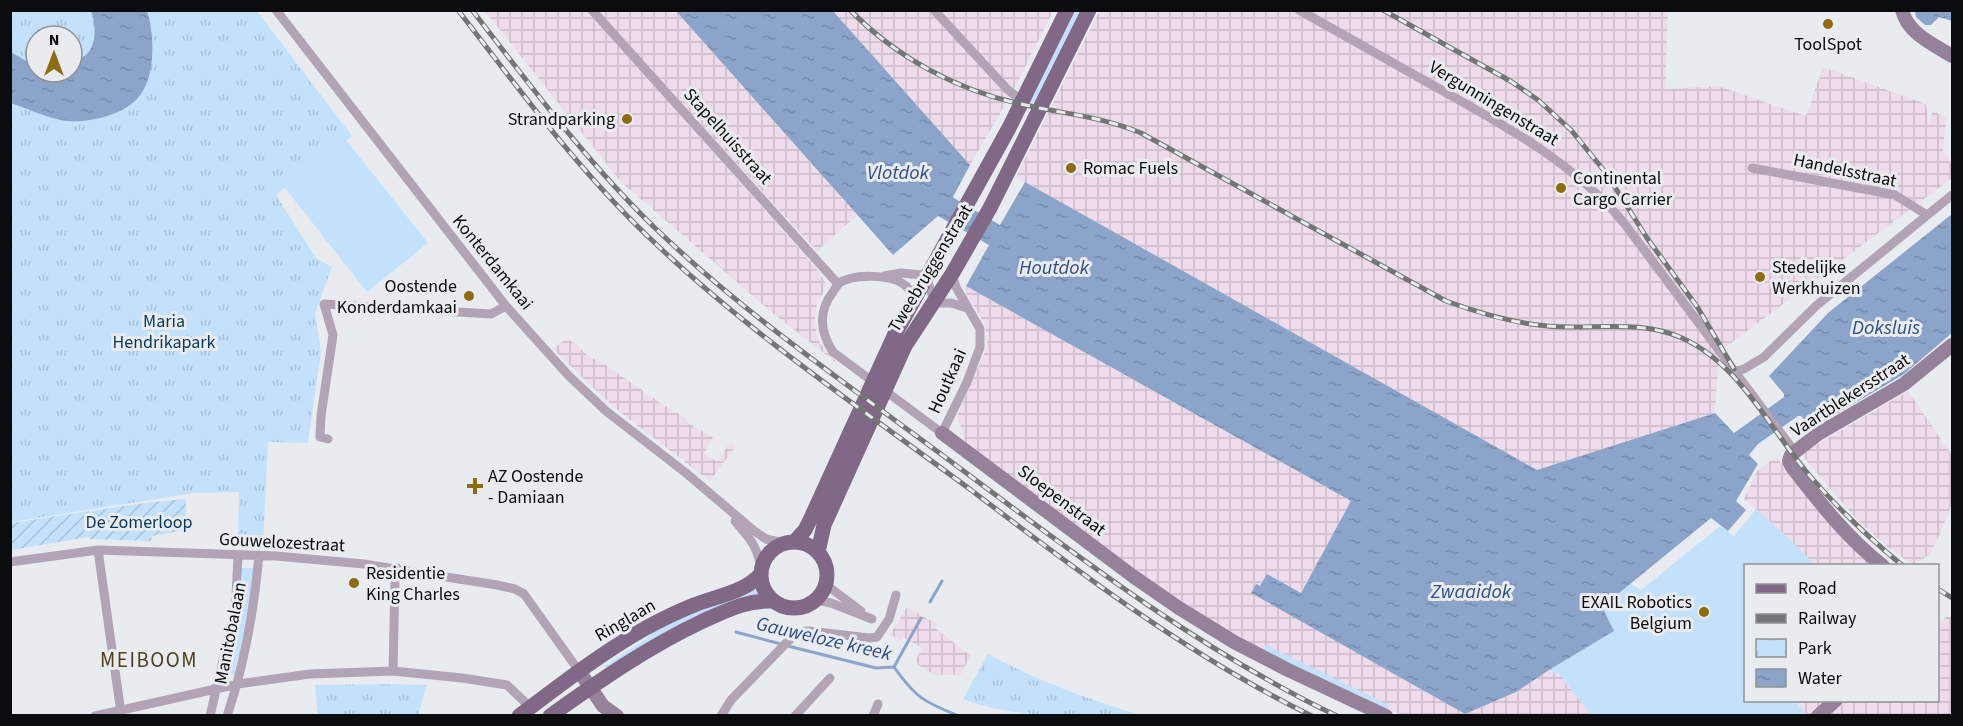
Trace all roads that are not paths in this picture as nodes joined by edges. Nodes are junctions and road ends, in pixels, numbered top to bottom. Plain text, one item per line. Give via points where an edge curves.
1 (276, 10) edge
2 (592, 10) edge
3 (934, 10) edge
4 (1067, 10) edge
5 (1089, 10) edge
6 (1299, 10) edge
7 (1902, 10) edge
8 (1953, 56) edge
9 (1022, 101) junction
10 (1009, 128) junction
11 (1028, 135) junction
12 (1752, 168) dead end
13 (1953, 195) edge
14 (1927, 215) junction
15 (952, 274) junction
16 (881, 277) junction
17 (926, 279) junction
18 (838, 284) junction
19 (915, 297) junction
20 (934, 301) junction
21 (506, 306) junction
22 (967, 309) junction
23 (1953, 345) edge
24 (1733, 372) junction
25 (942, 433) junction
26 (328, 439) dead end
27 (1795, 452) junction
28 (718, 501) junction
29 (789, 542) junction
30 (98, 550) junction
31 (818, 552) junction
32 (238, 555) junction
33 (259, 555) junction
34 (10, 562) edge
35 (1881, 564) edge
36 (397, 568) junction
37 (761, 572) junction
38 (825, 584) junction
39 (896, 595) dead end
40 (816, 600) junction
41 (773, 601) junction
42 (393, 671) junction
43 (579, 671) junction
44 (830, 678) dead end
45 (238, 684) junction
46 (590, 687) junction
47 (217, 689) junction
48 (1834, 702) edge
49 (878, 704) dead end
50 (524, 711) edge
51 (121, 713) edge
52 (95, 716) edge
53 (210, 716) edge
54 (227, 716) edge
55 (550, 716) edge
56 (617, 716) edge
57 (721, 716) edge
58 (795, 716) edge
59 (873, 716) edge
60 (1386, 716) edge
61 (1818, 716) edge

1 - 21 street, Konterdamkaai
2 - 18 street, Stapelhuisstraat
3 - 9 street
4 - 9 main road, Tweebruggenstraat
5 - 11 main road, Tweebruggenstraat
6 - 24 street, Vergunningenstraat via 1531,141 1572,172 1624,223
7 - 8 street via 1912,30
9 - 10 main road, Tweebruggenstraat
10 - 11 street via 1018,136
10 - 17 main road, Tweebruggenstraat
11 - 15 main road, Tweebruggenstraat
12 - 14 street, Handelsstraat via 1895,195
13 - 14 street
14 - 24 street via 1817,305 1764,357
15 - 20 main road, Tweebruggenstraat
15 - 22 street, Houtkaai
16 - 17 street via 901,273
16 - 18 street
16 - 19 street via 906,286
17 - 19 main road, Tweebruggenstraat
17 - 20 street
18 - 25 street, Sloepenstraat via 826,301 821,322 833,352
19 - 29 main road, Tweebruggenstraat via 811,519 805,530
20 - 22 street
20 - 31 main road, Tweebruggenstraat via 888,382 824,525
21 - 26 street via 491,314 324,304 333,335 321,416 320,437
21 - 28 street, Konterdamkaai via 595,400
22 - 25 street, Houtkaai via 980,329 980,347
23 - 27 street, Vaartblekersstraat via 1904,384 1818,434
24 - 27 street
25 - 60 street, Sloepenstraat via 1179,608 1234,642
27 - 35 street via 1790,458 1792,467 1830,515
28 - 29 street, Konterdamkaai via 766,539
28 - 37 street, Konterdamkaai via 755,544
29 - 31 main road via 803,543
29 - 37 main road via 770,552
30 - 32 street, Gouwelozestraat
30 - 34 street, Gouwelozestraat
30 - 51 street
31 - 38 main road via 827,572
32 - 33 street, Gouwelozestraat
32 - 47 street, Manitobalaan via 236,597
33 - 36 street, Gouwelozestraat
33 - 45 street, Manitobalaan via 254,606
36 - 42 street
36 - 43 street, Gouwelozestraat via 524,594
37 - 41 main road via 762,584
37 - 43 main road, Ringlaan via 753,583 644,629
38 - 40 main road
38 - 40 street via 872,619
39 - 57 street via 889,619 877,637 802,630 792,636 731,700
40 - 41 main road via 794,608
41 - 46 main road, Ringlaan via 746,603 688,628
42 - 45 street via 310,674
42 - 50 street via 507,685
43 - 46 street
43 - 50 main road, Ringlaan
44 - 58 street
45 - 47 street
45 - 54 street, Manitobalaan
46 - 55 main road, Ringlaan
46 - 56 street via 603,706
47 - 51 street
47 - 53 street, Manitobalaan
48 - 61 street
49 - 59 street
51 - 52 street

